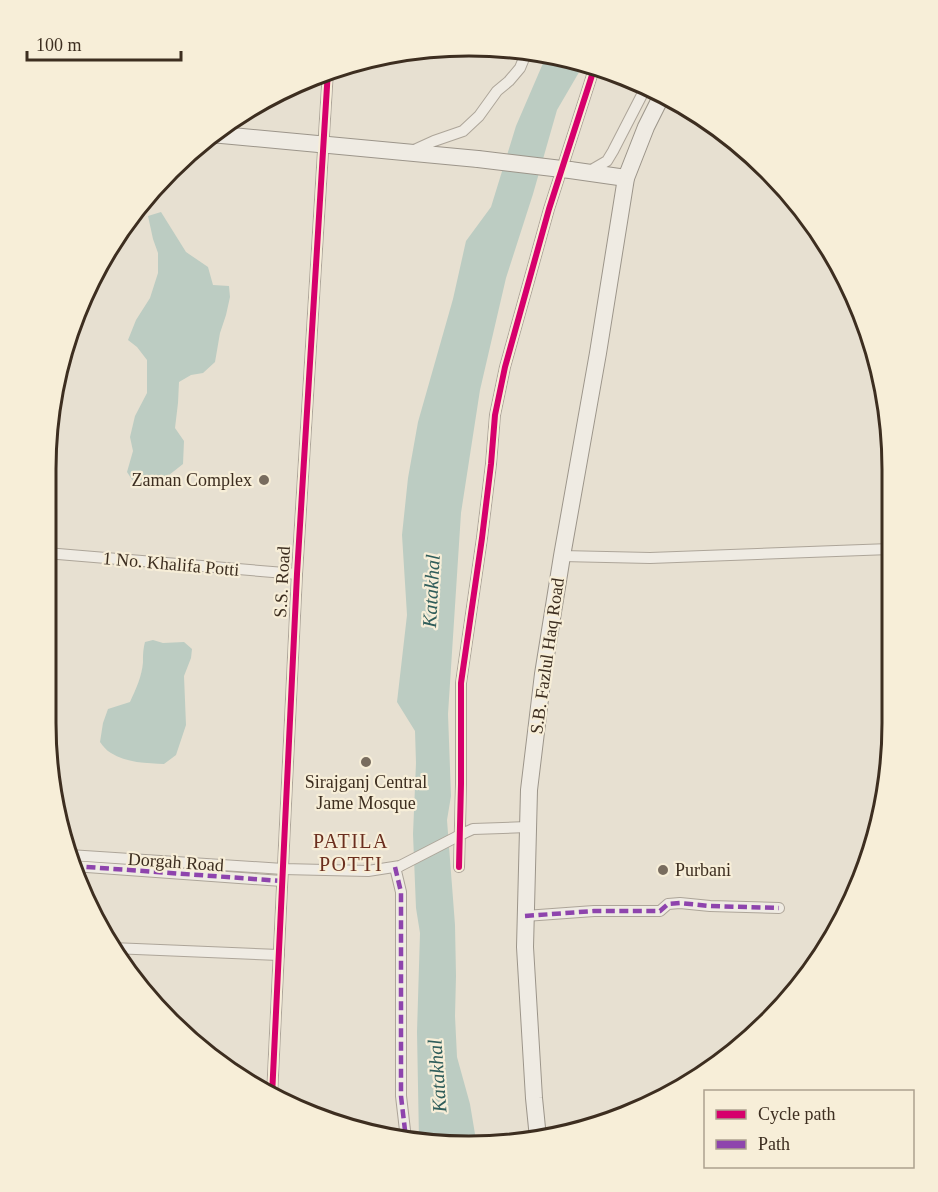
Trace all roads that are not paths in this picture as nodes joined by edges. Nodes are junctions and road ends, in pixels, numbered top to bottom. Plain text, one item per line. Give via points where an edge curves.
1 (524, 59) edge
2 (592, 74) edge
3 (327, 80) edge
4 (642, 94) edge
5 (659, 102) edge
6 (224, 136) edge
7 (323, 144) junction
8 (409, 152) junction
9 (587, 173) junction
10 (626, 178) junction
11 (882, 549) edge
12 (56, 554) edge
13 (562, 556) junction
14 (297, 574) junction
15 (527, 827) junction
16 (77, 856) edge
17 (81, 866) edge
18 (397, 866) junction
19 (459, 867) dead end
20 (282, 875) junction
21 (779, 908) dead end
22 (525, 916) junction
23 (122, 948) edge
24 (279, 955) junction
25 (272, 1087) edge
26 (537, 1131) edge
27 (405, 1132) edge

1 - 8 street via 463,131
2 - 19 street via 549,209 504,367 495,415 462,683
3 - 7 street, S.S. Road
4 - 9 street via 607,161
5 - 10 main road, S.B. Fazlul Haq Road
6 - 7 main road
7 - 8 main road
7 - 14 street, S.S. Road
8 - 9 main road, bridge
9 - 10 main road
10 - 13 main road, S.B. Fazlul Haq Road
11 - 13 street via 650,558
12 - 14 street, 1 No. Khalifa Potti
13 - 15 main road, S.B. Fazlul Haq Road via 543,674
14 - 20 street, S.S. Road
15 - 18 street, bridge via 473,829
15 - 22 main road, S.B. Fazlul Haq Road
16 - 20 street, Dorgah Road
17 - 20 street
18 - 20 street
18 - 27 street via 401,892 401,1096
20 - 24 street, S.S. Road
21 - 22 street via 680,903 668,904 660,911
22 - 26 main road, S.B. Fazlul Haq Road
23 - 24 street
24 - 25 street, S.S. Road

